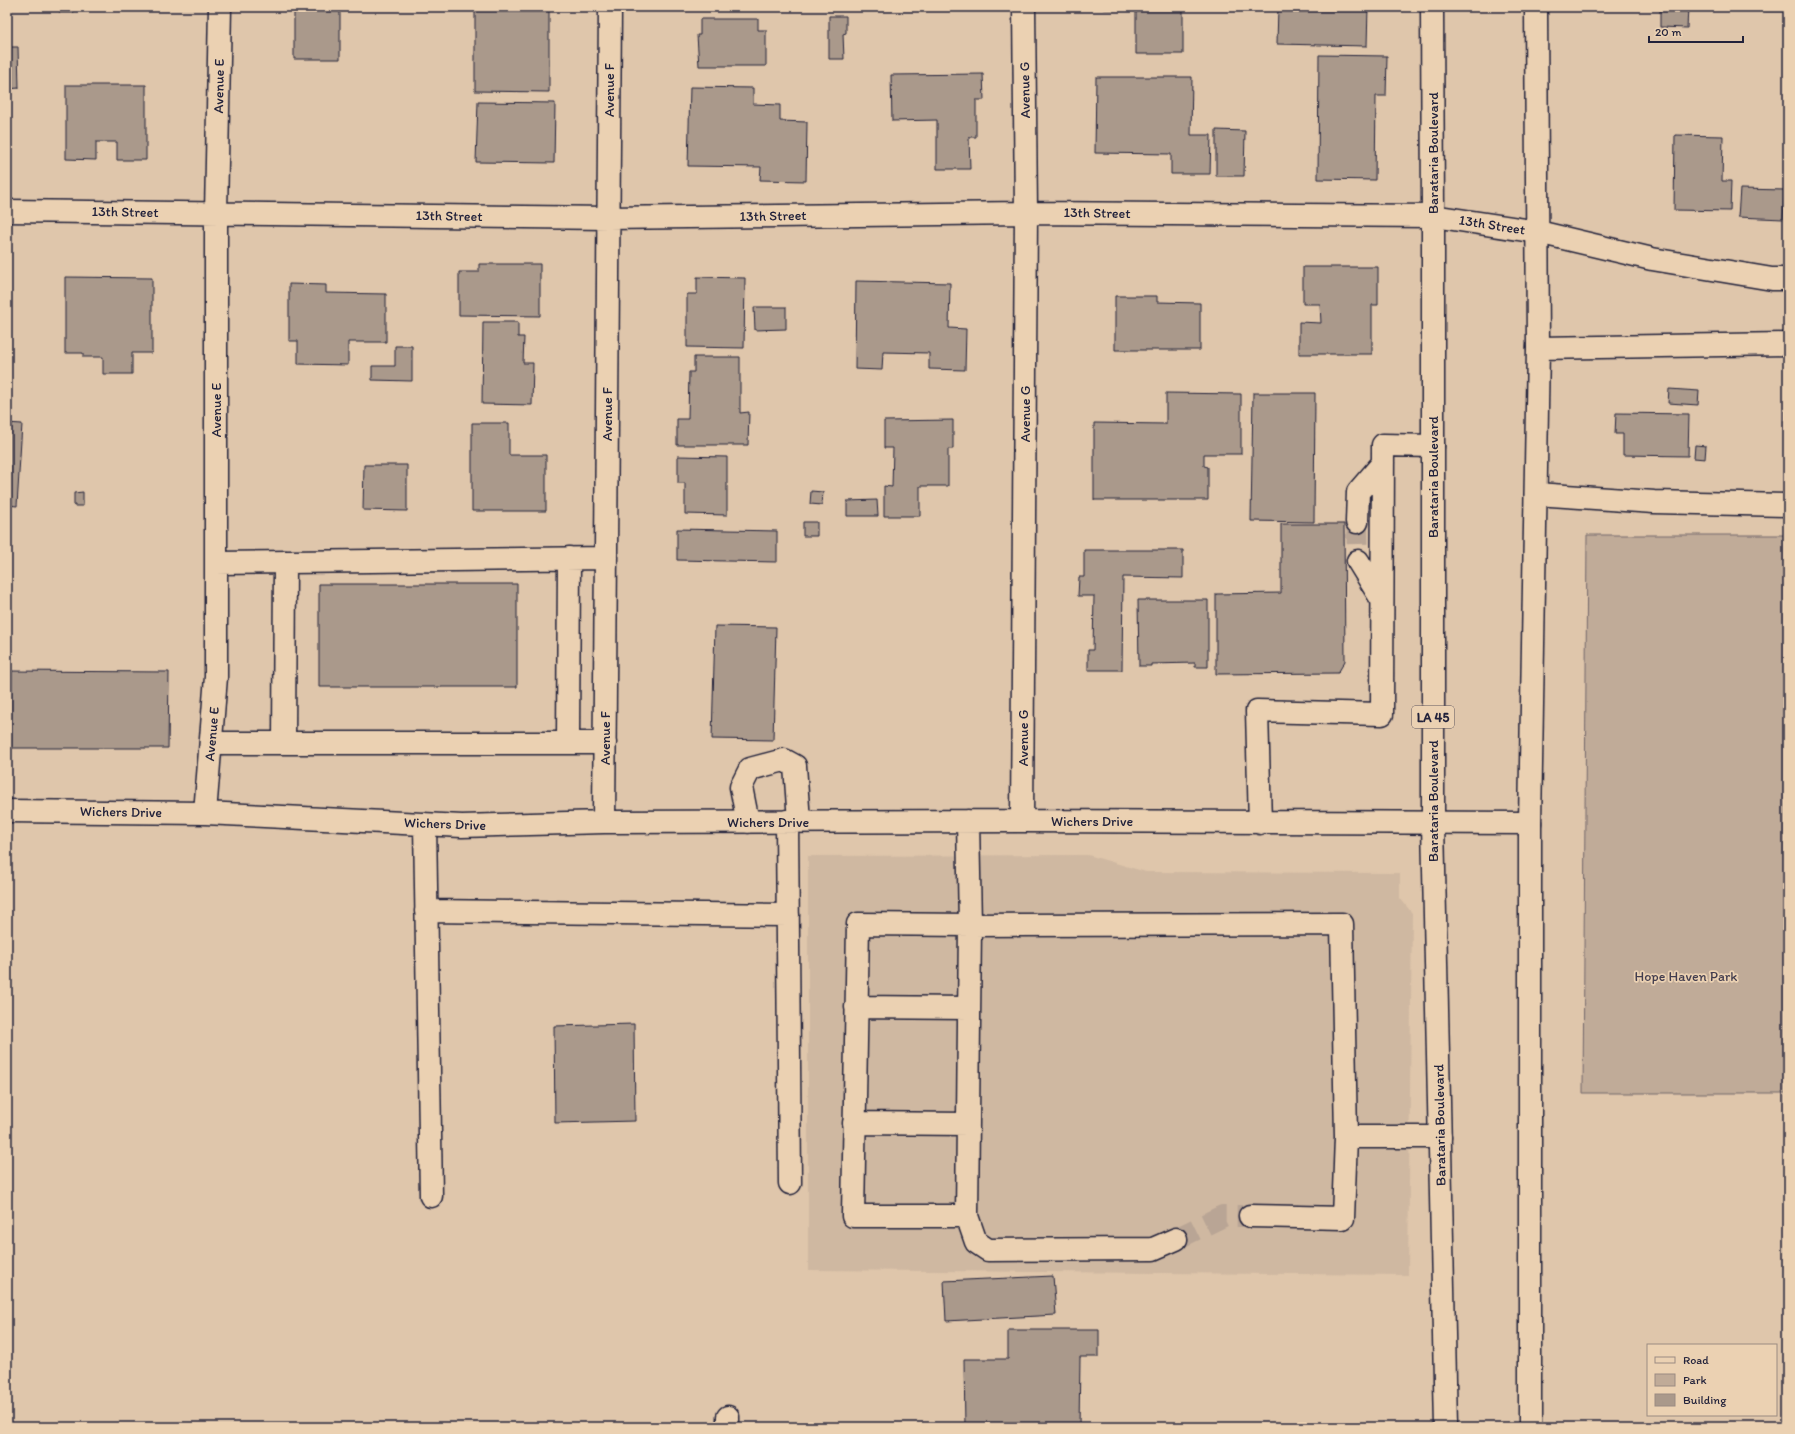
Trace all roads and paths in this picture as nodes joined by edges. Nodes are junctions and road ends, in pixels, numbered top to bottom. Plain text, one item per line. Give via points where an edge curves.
1 (220, 7) edge
2 (610, 7) edge
3 (1024, 7) edge
4 (1432, 7) edge
5 (1536, 7) edge
6 (7, 211) edge
7 (1026, 212) junction
8 (216, 213) junction
9 (1433, 216) junction
10 (608, 218) junction
11 (1538, 232) junction
12 (1788, 279) edge
13 (1788, 344) edge
14 (1538, 348) junction
15 (1433, 446) junction
16 (1383, 463) junction
17 (1536, 494) junction
18 (1788, 505) edge
19 (1357, 522) tunnel mouth
20 (569, 558) junction
21 (606, 558) junction
22 (1358, 561) tunnel mouth
23 (285, 562) junction
24 (216, 563) junction
25 (1382, 600) junction
26 (211, 743) junction
27 (284, 743) junction
28 (568, 743) junction
29 (605, 743) junction
30 (7, 811) edge
31 (205, 813) junction
32 (793, 821) junction
33 (968, 821) junction
34 (1022, 821) junction
35 (604, 822) junction
36 (748, 822) junction
37 (1260, 822) junction
38 (1530, 823) junction
39 (425, 824) junction
40 (1433, 824) junction
41 (426, 911) junction
42 (788, 915) junction
43 (970, 925) junction
44 (856, 1007) junction
45 (969, 1008) junction
46 (854, 1123) junction
47 (968, 1124) junction
48 (1346, 1137) junction
49 (1440, 1137) junction
50 (790, 1183) dead end
51 (431, 1196) dead end
52 (967, 1216) junction
53 (1250, 1216) tunnel mouth
54 (1176, 1239) tunnel mouth
55 (1446, 1427) edge
56 (1530, 1427) edge

1 - 8 street, Avenue E
2 - 10 street, Avenue F
3 - 7 street, Avenue G
4 - 9 street, Barataria Boulevard / LA 45
5 - 11 street
6 - 8 street, 13th Street
7 - 9 street, 13th Street
7 - 10 street, 13th Street
7 - 34 street, Avenue G
8 - 10 street, 13th Street
8 - 24 street, Avenue E
9 - 11 street, 13th Street
9 - 15 street, Barataria Boulevard / LA 45
10 - 21 street, Avenue F
11 - 12 street, 13th Street via 1652,259 1772,279
11 - 14 street
13 - 14 street
14 - 17 street
15 - 16 street via 1383,445
15 - 40 street, Barataria Boulevard / LA 45
16 - 19 street via 1358,492
16 - 25 street
17 - 18 street via 1654,502
17 - 38 street
20 - 21 street
20 - 23 street
20 - 28 street
21 - 29 street, Avenue F
22 - 25 street
23 - 24 street
23 - 27 street
24 - 26 street, Avenue E via 216,677
25 - 37 street via 1382,714 1257,711
26 - 27 street
26 - 31 street, Avenue E
27 - 28 street
28 - 29 street
29 - 35 street, Avenue F
30 - 31 street, Wichers Drive
31 - 39 street, Wichers Drive
32 - 33 street, Wichers Drive
32 - 36 street, Wichers Drive
32 - 36 street via 795,766 784,760 750,768 741,786
32 - 42 street
33 - 34 street, Wichers Drive
33 - 43 street
34 - 37 street, Wichers Drive
35 - 36 street, Wichers Drive
35 - 39 street, Wichers Drive via 462,826
37 - 40 street, Wichers Drive
38 - 40 street, Wichers Drive
38 - 56 street
39 - 41 street
40 - 49 street, Barataria Boulevard / LA 45
41 - 42 street
41 - 51 street
42 - 50 street
43 - 44 street via 858,924
43 - 45 street
43 - 48 street via 1342,924
44 - 45 street
44 - 46 street
45 - 47 street
46 - 47 street
46 - 52 street via 853,1216
47 - 52 street
48 - 49 street
48 - 53 street via 1343,1218
49 - 55 street, Barataria Boulevard / LA 45
52 - 54 street via 976,1242 988,1250 1153,1249

